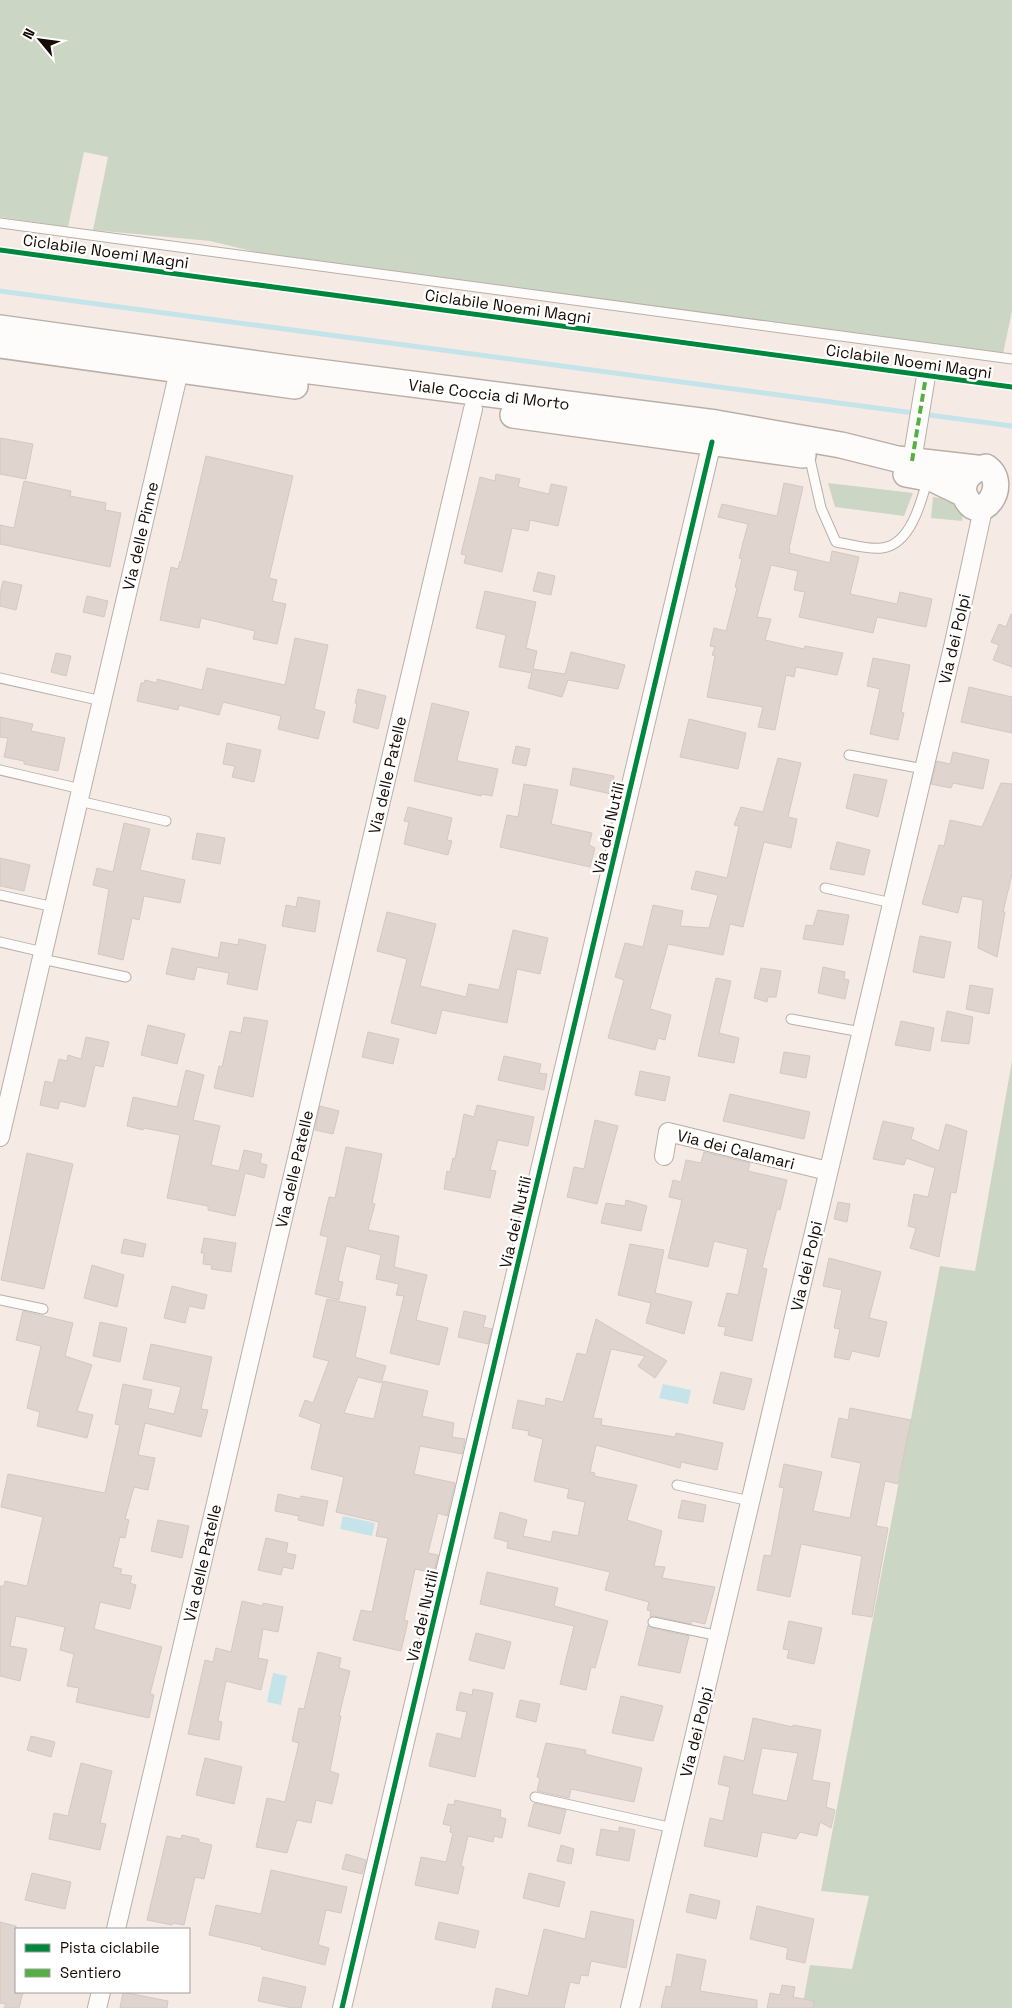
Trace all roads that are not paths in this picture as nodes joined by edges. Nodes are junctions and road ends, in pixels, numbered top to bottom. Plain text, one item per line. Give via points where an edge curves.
1 (0, 222) edge
2 (0, 328) edge
3 (0, 345) edge
4 (1012, 359) edge
5 (179, 371) junction
6 (926, 376) dead end
7 (473, 409) junction
8 (712, 442) junction
9 (809, 455) junction
10 (976, 468) junction
11 (919, 469) junction
12 (1006, 476) edge
13 (964, 494) junction
14 (998, 502) edge
15 (0, 678) edge
16 (102, 701) junction
17 (849, 754) dead end
18 (924, 769) junction
19 (0, 770) edge
20 (80, 795) junction
21 (166, 821) dead end
22 (825, 888) dead end
23 (0, 895) edge
24 (892, 903) junction
25 (54, 906) junction
26 (0, 942) edge
27 (42, 955) junction
28 (126, 977) dead end
29 (791, 1019) dead end
30 (861, 1032) junction
31 (3, 1107) edge
32 (0, 1137) edge
33 (664, 1156) dead end
34 (828, 1171) junction
35 (0, 1300) edge
36 (43, 1309) dead end
37 (677, 1485) dead end
38 (750, 1501) junction
39 (653, 1622) dead end
40 (719, 1636) junction
41 (535, 1797) dead end
42 (673, 1828) junction
43 (116, 1928) edge
44 (101, 1993) edge
45 (97, 2008) edge
46 (342, 2008) edge
47 (630, 2008) edge

1 - 4 lane
2 - 11 street, Viale Coccia di Morto via 716,423 841,445 897,459
3 - 5 street, Viale Coccia di Morto
5 - 7 street, Viale Coccia di Morto
5 - 16 street, Via delle Pinne
6 - 11 street
7 - 8 street, Viale Coccia di Morto
7 - 43 street, Via delle Patelle
8 - 9 street, Viale Coccia di Morto
8 - 46 street, Via dei Nutili
9 - 11 street, Viale Coccia di Morto
9 - 11 lane via 821,508 836,542 876,548 895,543 918,512
10 - 11 street, Viale Coccia di Morto
10 - 12 street via 986,467
10 - 13 street via 966,478
11 - 13 street, Viale Coccia di Morto
12 - 14 street
13 - 14 street via 968,503 976,507
14 - 18 street, Via dei Polpi via 964,598
15 - 16 lane
16 - 20 street, Via delle Pinne
17 - 18 lane
18 - 24 street, Via dei Polpi
19 - 20 lane
20 - 21 lane
20 - 25 street, Via delle Pinne
22 - 24 lane
23 - 25 lane
24 - 30 street, Via dei Polpi
25 - 27 street, Via delle Pinne
26 - 27 lane
27 - 28 lane
27 - 31 street, Via delle Pinne
29 - 30 lane
30 - 34 street, Via dei Polpi
31 - 32 street, Via delle Pinne
33 - 34 street, Via dei Calamari via 668,1132
34 - 38 street, Via dei Polpi
35 - 36 lane
37 - 38 lane
38 - 40 street, Via dei Polpi
39 - 40 lane
40 - 42 street, Via dei Polpi
41 - 42 lane
42 - 47 street, Via dei Polpi
44 - 45 street

